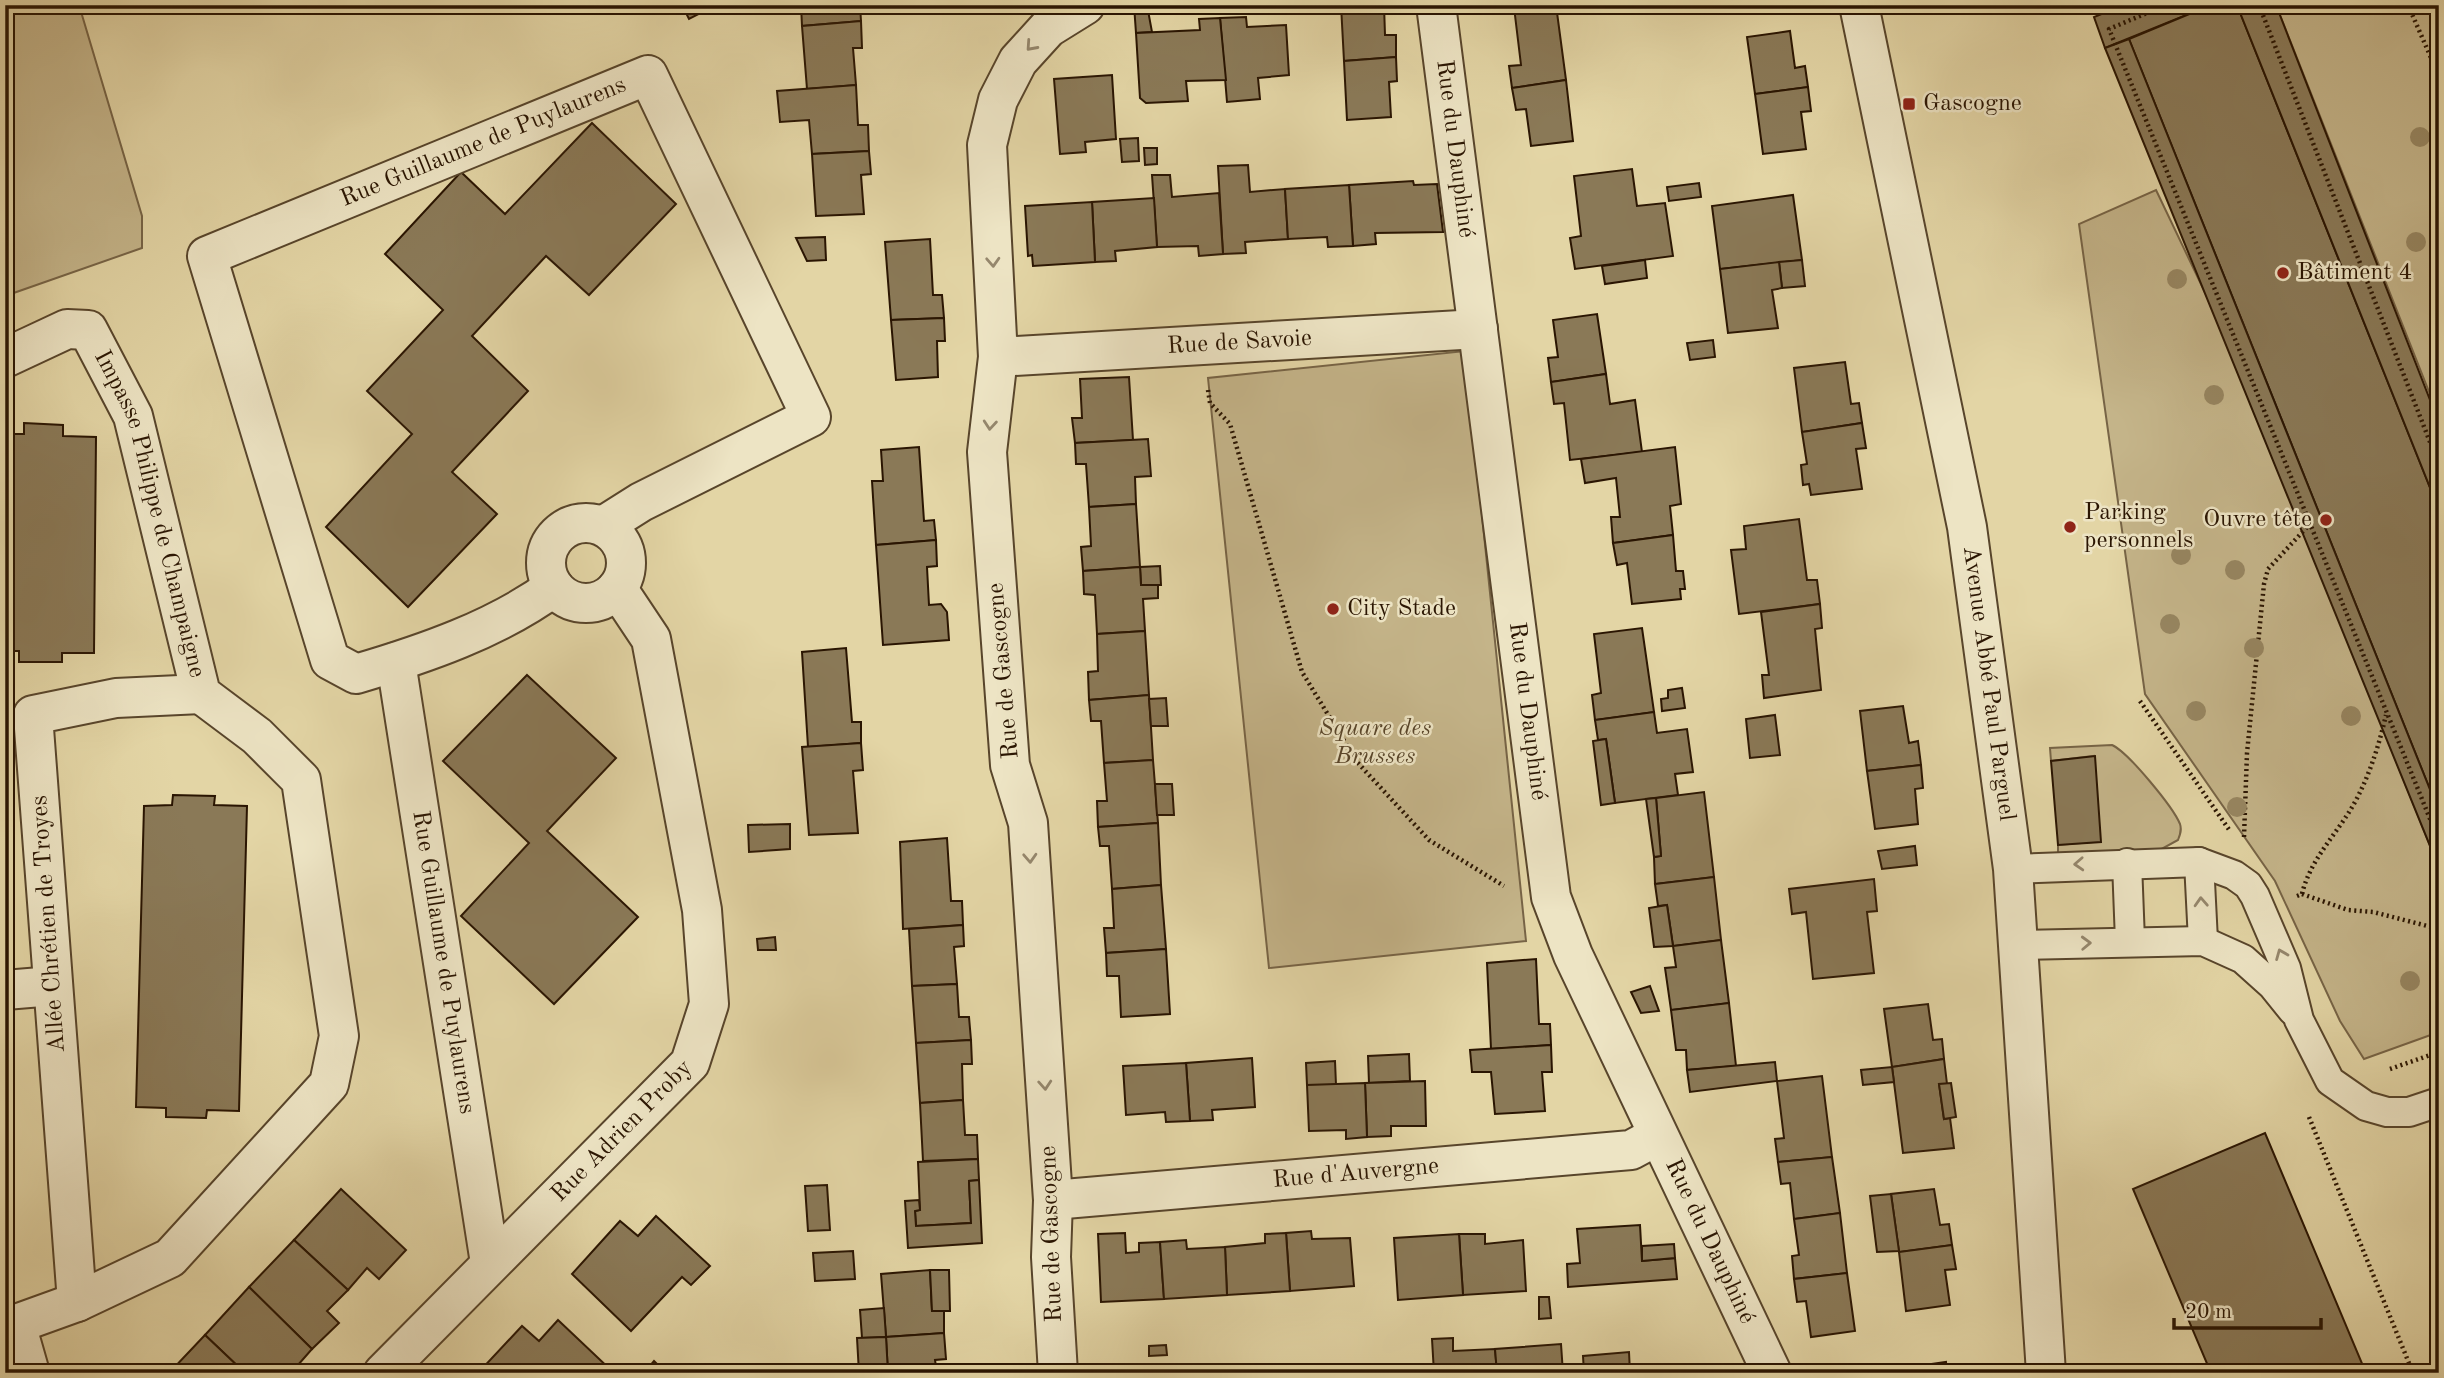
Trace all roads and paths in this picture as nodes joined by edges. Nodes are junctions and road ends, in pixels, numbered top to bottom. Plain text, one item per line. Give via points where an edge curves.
1 (1085, 5) edge
2 (1436, 5) edge
3 (1859, 5) edge
4 (2166, 5) edge
5 (2259, 5) edge
6 (2408, 5) edge
7 (2439, 76) edge
8 (1478, 329) junction
9 (1199, 345) junction
10 (998, 357) junction
11 (5, 358) edge
12 (2439, 465) edge
13 (2311, 523) junction
14 (603, 526) junction
15 (554, 587) junction
16 (617, 588) junction
17 (396, 662) junction
18 (201, 694) junction
19 (2140, 701) dead end
20 (2387, 715) junction
21 (2244, 839) dead end
22 (2236, 841) dead end
23 (2439, 841) edge
24 (2199, 862) junction
25 (2127, 863) junction
26 (2013, 869) junction
27 (2302, 894) junction
28 (1551, 897) junction
29 (2290, 899) dead end
30 (2439, 929) edge
31 (2130, 942) junction
32 (2203, 942) junction
33 (2017, 945) junction
34 (53, 986) junction
35 (5, 990) edge
36 (2299, 1020) junction
37 (2439, 1102) edge
38 (2305, 1107) dead end
39 (1657, 1136) junction
40 (1053, 1200) junction
41 (490, 1263) junction
42 (77, 1302) junction
43 (11, 1325) edge
44 (30, 1373) edge
45 (383, 1373) edge
46 (1058, 1373) edge
47 (1772, 1373) edge
48 (2046, 1373) edge
49 (2413, 1373) edge

1 -> 10 street, Rue de Gascogne via 1048,28 1018,61 998,100 989,134
2 - 8 street, Rue du Dauphiné
3 - 26 street, Avenue Abbé Paul Parguel via 1967,527
4 - 13 path via 2109,29
5 - 12 path
6 - 7 path
8 - 9 street, Rue de Savoie
8 - 28 street, Rue du Dauphiné
9 - 10 street, Rue de Savoie
9 - 28 path via 1210,403 1230,424 1302,672 1357,762 1429,840 1522,897
10 -> 40 street, Rue de Gascogne via 987,452 1010,765 1028,823
11 - 18 street, Impasse Philippe de Champaigne via 67,329 88,330 134,416
13 - 20 path
13 - 21 path via 2268,569 2264,584
14 - 15 street via 577,523 554,537 545,562
14 - 16 street via 621,542 625,554 624,577
14 - 17 street, Rue Guillaume de Puylaurens via 640,502 811,417 648,75 207,256 330,660 356,674
15 - 16 street via 562,596 585,603 598,602
15 - 17 street, Rue Guillaume de Puylaurens via 520,612
16 - 41 street, Rue Adrien Proby via 651,639 702,910 709,1004 690,1063
17 - 41 street, Rue Guillaume de Puylaurens
18 - 34 street, Allée Chrétien de Troyes via 116,698 33,715
18 - 42 street, Impasse Philippe de Champaigne via 257,736 301,780 339,1036 329,1084 170,1258
19 - 22 path
20 - 23 path
20 - 27 path via 2371,769 2355,802 2307,873
24 - 25 lane
32 -> 24 lane
36 -> 24 lane via 2286,968 2255,896 2234,875
25 -> 26 lane
25 - 31 lane
26 - 33 street, Avenue Abbé Paul Parguel
27 - 29 path
27 - 30 path
28 - 39 street, Rue du Dauphiné
31 - 32 lane
33 -> 31 lane
32 - 36 lane via 2243,959 2272,985
33 - 48 street, Avenue Abbé Paul Parguel
34 - 35 street
34 - 42 street, Allée Chrétien de Troyes
36 - 37 lane via 2329,1081 2347,1095 2387,1112 2409,1112
38 - 49 path
39 - 40 street, Rue d'Auvergne via 1631,1150
39 - 47 street, Rue du Dauphiné
40 - 46 street, Rue de Gascogne via 1051,1257
41 - 45 street, Rue Adrien Proby
42 - 43 street, Impasse Philippe de Champaigne
43 - 44 street, Impasse Philippe de Champaigne

